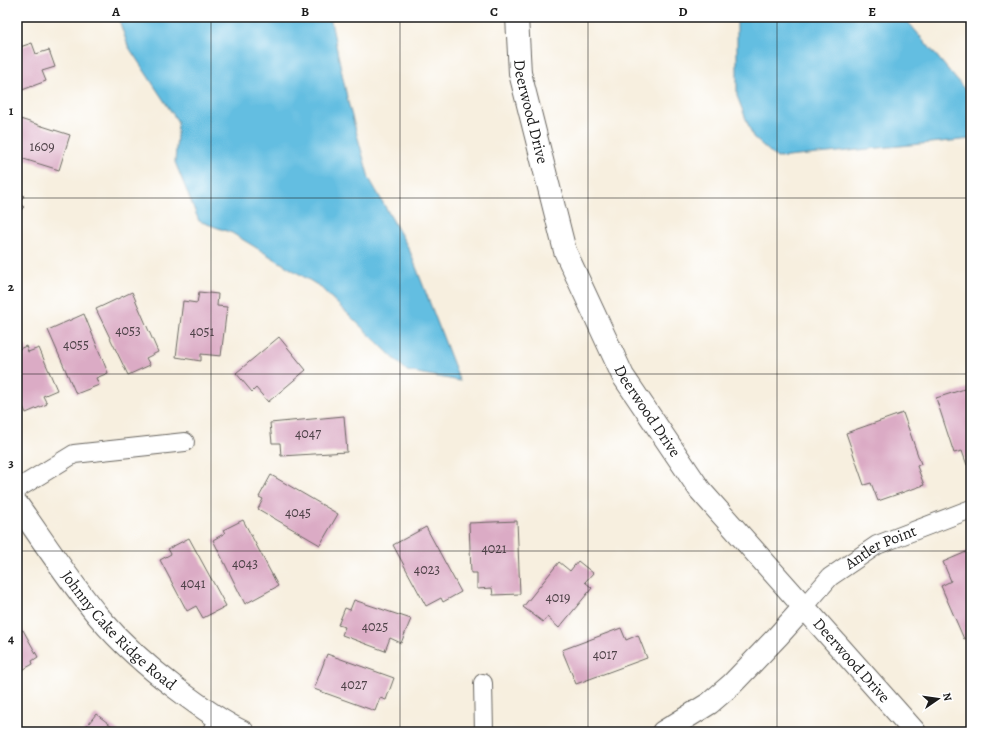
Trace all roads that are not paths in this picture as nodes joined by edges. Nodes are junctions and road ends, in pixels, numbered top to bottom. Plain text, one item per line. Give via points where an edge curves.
1 (517, 17) edge
2 (185, 442) dead end
3 (17, 489) edge
4 (17, 504) edge
5 (971, 509) edge
6 (804, 607) junction
7 (483, 683) dead end
8 (216, 725) edge
9 (243, 732) edge
10 (484, 732) edge
11 (663, 732) edge
12 (915, 732) edge

1 - 6 street, Deerwood Drive via 520,73 565,251 623,376 700,490
2 - 3 street via 74,454
4 - 8 street, Johnny Cake Ridge Road via 74,585 100,617 128,648 199,706
5 - 6 street, Antler Point via 877,545 830,577
6 - 11 street via 732,684 710,703
6 - 12 street, Deerwood Drive
7 - 10 street
8 - 9 street, Johnny Cake Ridge Road

